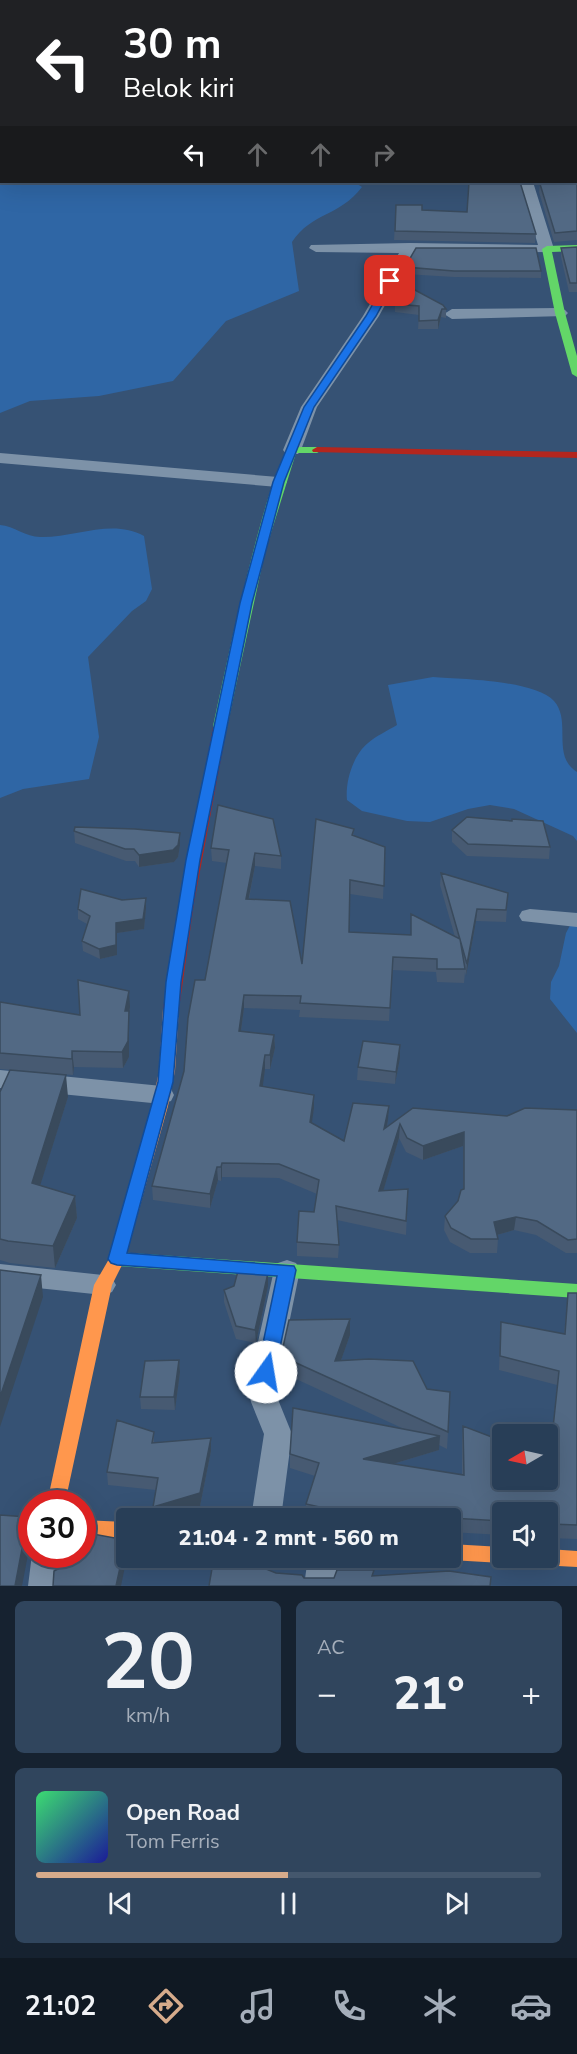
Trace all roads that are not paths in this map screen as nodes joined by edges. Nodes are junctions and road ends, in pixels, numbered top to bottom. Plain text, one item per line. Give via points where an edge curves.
1 (526, 184) edge
2 (547, 186) edge
3 (410, 247) junction
4 (316, 248) dead end
5 (577, 248) edge
6 (547, 249) junction
7 (560, 313) junction
8 (452, 314) dead end
9 (572, 340) edge
10 (577, 374) edge
11 (292, 450) junction
12 (577, 455) edge
13 (0, 458) edge
14 (278, 482) junction
15 (530, 916) dead end
16 (577, 920) edge
17 (0, 1079) edge
18 (162, 1095) junction
19 (117, 1259) junction
20 (287, 1270) junction
21 (0, 1274) edge
22 (103, 1285) junction
23 (577, 1291) edge
24 (59, 1490) edge
25 (267, 1508) edge
26 (96, 1529) edge
27 (116, 1530) edge
28 (461, 1553) edge
29 (492, 1554) edge
30 (558, 1558) edge
31 (577, 1559) edge
32 (45, 1568) edge
33 (321, 1568) edge
34 (43, 1586) edge
35 (319, 1586) edge

1 - 2 street
1 - 6 street
3 - 4 street
3 - 6 street
3 - 11 street via 371,316 309,407
5 - 6 street
6 - 7 street
7 - 8 street
7 - 9 street
9 - 10 street
11 - 12 street
11 - 14 street
13 - 14 street
14 - 18 street via 246,603 193,860
15 - 16 street
17 - 18 street
18 - 19 street
19 - 20 street
19 - 22 street
20 - 23 street
20 - 25 street via 262,1387 278,1434
21 - 22 street
22 - 24 street
26 - 27 street
28 - 29 street
30 - 31 street
32 - 34 street
33 - 35 street

